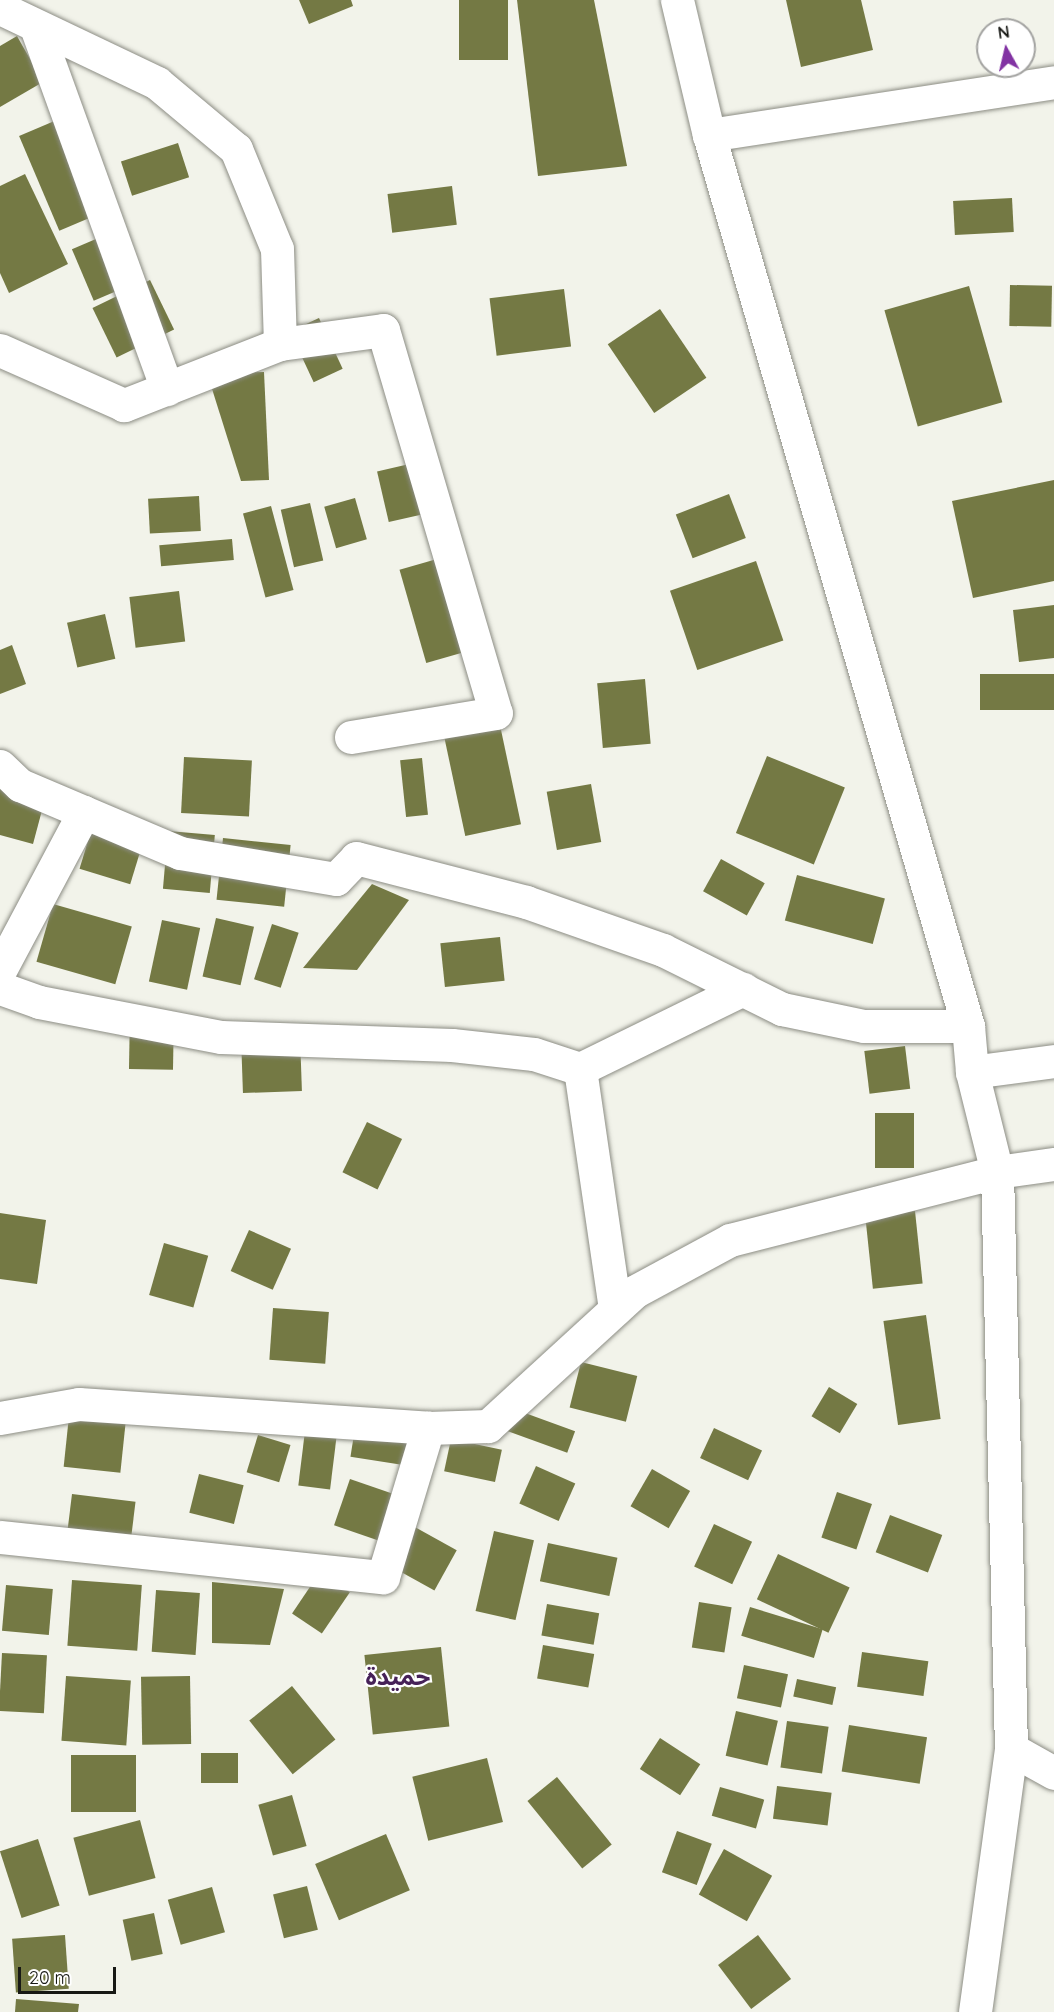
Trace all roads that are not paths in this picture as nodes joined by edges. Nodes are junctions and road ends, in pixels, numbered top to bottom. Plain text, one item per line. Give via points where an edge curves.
1 (677, 0) edge
2 (0, 8) edge
3 (36, 27) junction
4 (1054, 82) edge
5 (709, 135) junction
6 (280, 344) junction
7 (0, 350) edge
8 (167, 389) junction
9 (351, 737) dead end
10 (0, 766) edge
11 (84, 812) junction
12 (0, 970) edge
13 (0, 988) edge
14 (743, 989) junction
15 (969, 1026) junction
16 (1054, 1061) edge
17 (580, 1069) junction
18 (972, 1072) junction
19 (1054, 1164) edge
20 (997, 1172) junction
21 (615, 1309) junction
22 (0, 1418) edge
23 (428, 1428) junction
24 (0, 1538) edge
25 (1011, 1749) junction
26 (1054, 1773) edge
27 (975, 2012) edge

1 - 5 street
2 - 3 street
3 - 6 street via 157,83 236,148 277,249
3 - 8 street
4 - 5 street
5 - 15 street
6 - 8 street
6 - 9 street via 383,330 496,713
7 - 8 street via 124,405
10 - 11 street via 20,785
11 - 12 street
11 - 14 street via 180,853 336,879 356,858 526,902 663,950
13 - 17 street via 39,1002 221,1037 453,1045 534,1054
14 - 15 street via 782,1009 864,1026
14 - 17 street
15 - 18 street
16 - 18 street
17 - 21 street
18 - 20 street
19 - 20 street
20 - 21 street via 730,1240 634,1292
20 - 25 street
21 - 23 street via 488,1425
22 - 23 street via 79,1404
23 - 24 street via 383,1576
25 - 26 street
25 - 27 street

